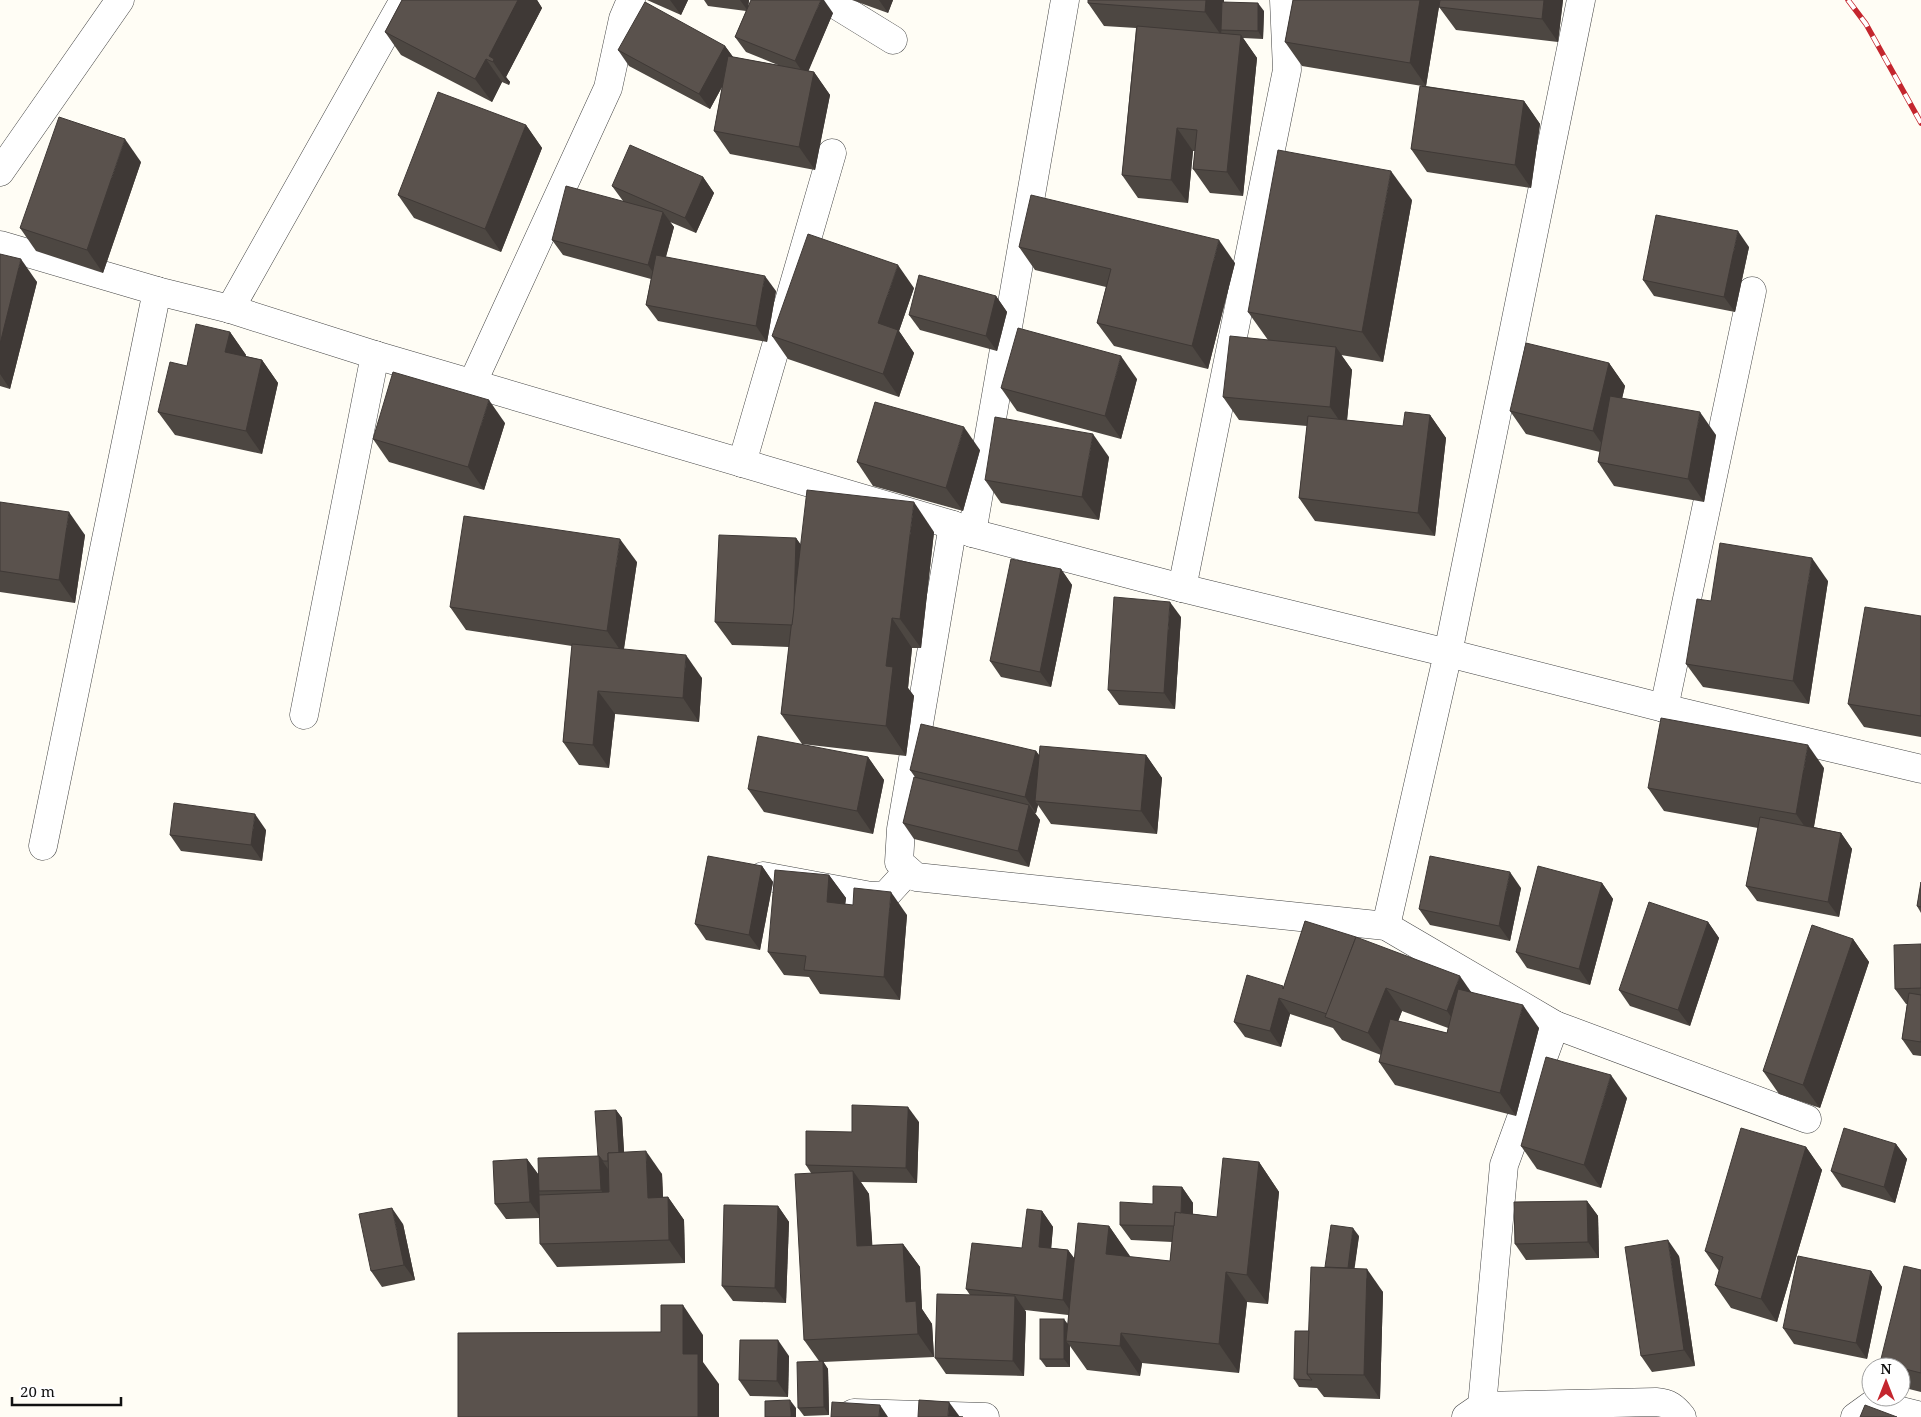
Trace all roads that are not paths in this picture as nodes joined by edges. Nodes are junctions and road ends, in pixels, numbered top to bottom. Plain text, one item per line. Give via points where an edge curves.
1 (120, 0) edge
2 (404, 0) edge
3 (631, 0) edge
4 (828, 0) edge
5 (1065, 0) edge
6 (1284, 0) edge
7 (1581, 0) edge
8 (893, 40) dead end
9 (832, 153) dead end
10 (0, 172) edge
11 (0, 245) edge
12 (157, 291) junction
13 (1752, 291) dead end
14 (230, 309) junction
15 (375, 356) junction
16 (472, 384) junction
17 (742, 463) junction
18 (963, 529) junction
19 (1182, 588) junction
20 (1448, 653) junction
21 (1664, 708) junction
22 (304, 715) dead end
23 (1921, 768) edge
24 (43, 846) dead end
25 (908, 871) junction
26 (763, 876) edge
27 (1386, 926) junction
28 (1555, 1025) junction
29 (1807, 1119) dead end
30 (1474, 1412) edge
31 (1921, 1416) edge
32 (846, 1417) edge
33 (985, 1417) edge
34 (1682, 1417) edge
35 (1856, 1417) edge

1 - 10 street
2 - 14 street
3 - 16 street via 623,19 608,88
4 - 8 street
5 - 18 street
6 - 19 street via 1287,70
7 - 20 street
9 - 17 street
11 - 12 street
12 - 14 street
12 - 24 street
13 - 21 street
14 - 15 street
15 - 16 street
15 - 22 street
16 - 17 street
17 - 18 street
18 - 19 street
18 - 25 street via 901,829 899,862
19 - 20 street
20 - 21 street
20 - 27 street
21 - 23 street
25 - 26 street via 886,895 871,896
25 - 27 street via 916,877
27 - 28 street
28 - 29 street
28 - 30 street via 1504,1165
30 - 34 street via 1656,1402 1673,1406
31 - 35 street via 1873,1404
32 - 33 street via 854,1413

